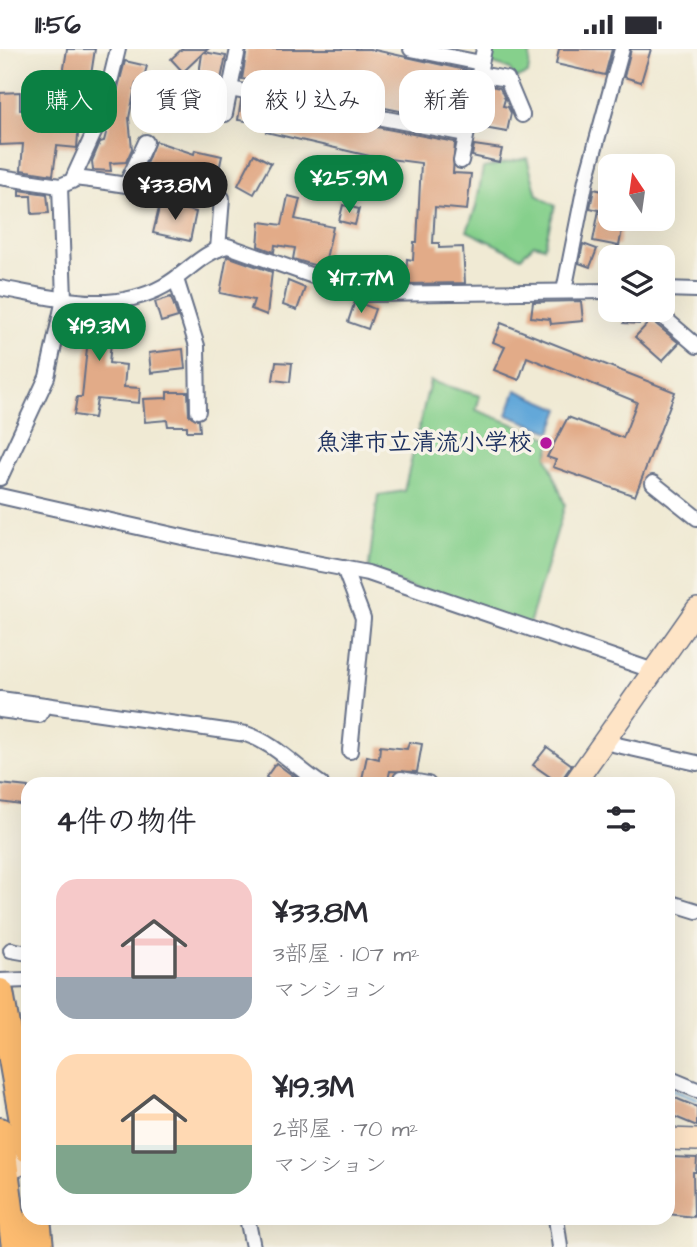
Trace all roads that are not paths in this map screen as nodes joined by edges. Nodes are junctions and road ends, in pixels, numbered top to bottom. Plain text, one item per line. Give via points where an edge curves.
1 (118, 49) edge
2 (238, 49) edge
3 (411, 49) edge
4 (622, 49) edge
5 (481, 62) edge
6 (230, 89) junction
7 (227, 104) edge
8 (522, 115) dead end
9 (466, 134) junction
10 (146, 142) dead end
11 (461, 161) dead end
12 (0, 177) edge
13 (74, 178) junction
14 (127, 183) junction
15 (60, 186) junction
16 (218, 249) junction
17 (176, 279) junction
18 (0, 288) edge
19 (675, 289) edge
20 (697, 290) edge
21 (564, 291) junction
22 (598, 291) edge
23 (64, 299) junction
24 (669, 322) edge
25 (697, 346) edge
26 (198, 411) dead end
27 (0, 478) edge
28 (653, 483) dead end
29 (0, 496) edge
30 (697, 517) edge
31 (344, 569) junction
32 (693, 623) edge
33 (654, 671) junction
34 (0, 699) edge
35 (45, 705) junction
36 (0, 710) edge
37 (604, 741) junction
38 (350, 751) dead end
39 (697, 763) edge
40 (310, 777) edge
41 (578, 777) edge
42 (675, 904) edge
43 (697, 911) edge
44 (11, 950) dead end
45 (21, 952) edge
46 (21, 980) edge
47 (0, 981) edge
48 (0, 992) edge
49 (675, 1081) edge
50 (697, 1090) edge
51 (21, 1110) edge
52 (0, 1131) edge
53 (675, 1139) edge
54 (697, 1140) edge
55 (11, 1168) edge
56 (38, 1225) edge
57 (248, 1225) edge
58 (557, 1225) edge
59 (15, 1247) edge
60 (40, 1247) edge
61 (253, 1247) edge
62 (560, 1247) edge

1 - 13 street via 102,115
2 - 6 street
3 - 5 street
4 - 21 street via 586,180
5 - 8 street via 508,79
5 - 9 street
6 - 7 street
6 - 9 street
9 - 11 street
10 - 14 street
12 - 15 street
13 - 14 street
13 - 15 street
14 - 16 street via 176,195 222,198
15 - 23 street
16 - 17 street
16 - 21 street via 228,246 364,294
17 - 23 street via 149,294 121,300 89,304
17 - 26 street via 197,346
18 - 23 street
19 - 20 street
21 - 22 street
23 - 27 street via 47,377
24 - 25 street
28 - 30 street
29 - 31 street
31 - 33 street via 402,583
31 - 38 street via 363,618
32 - 33 main road
33 - 37 main road
34 - 35 street
35 - 36 street via 39,715
35 - 40 street via 246,734 267,741
37 - 39 street
37 - 41 main road
42 - 43 street
44 - 45 street
46 - 47 street
48 - 51 highway
49 - 50 street
52 - 55 highway
53 - 54 main road
55 - 59 highway
56 - 60 highway
57 - 61 street
58 - 62 street

